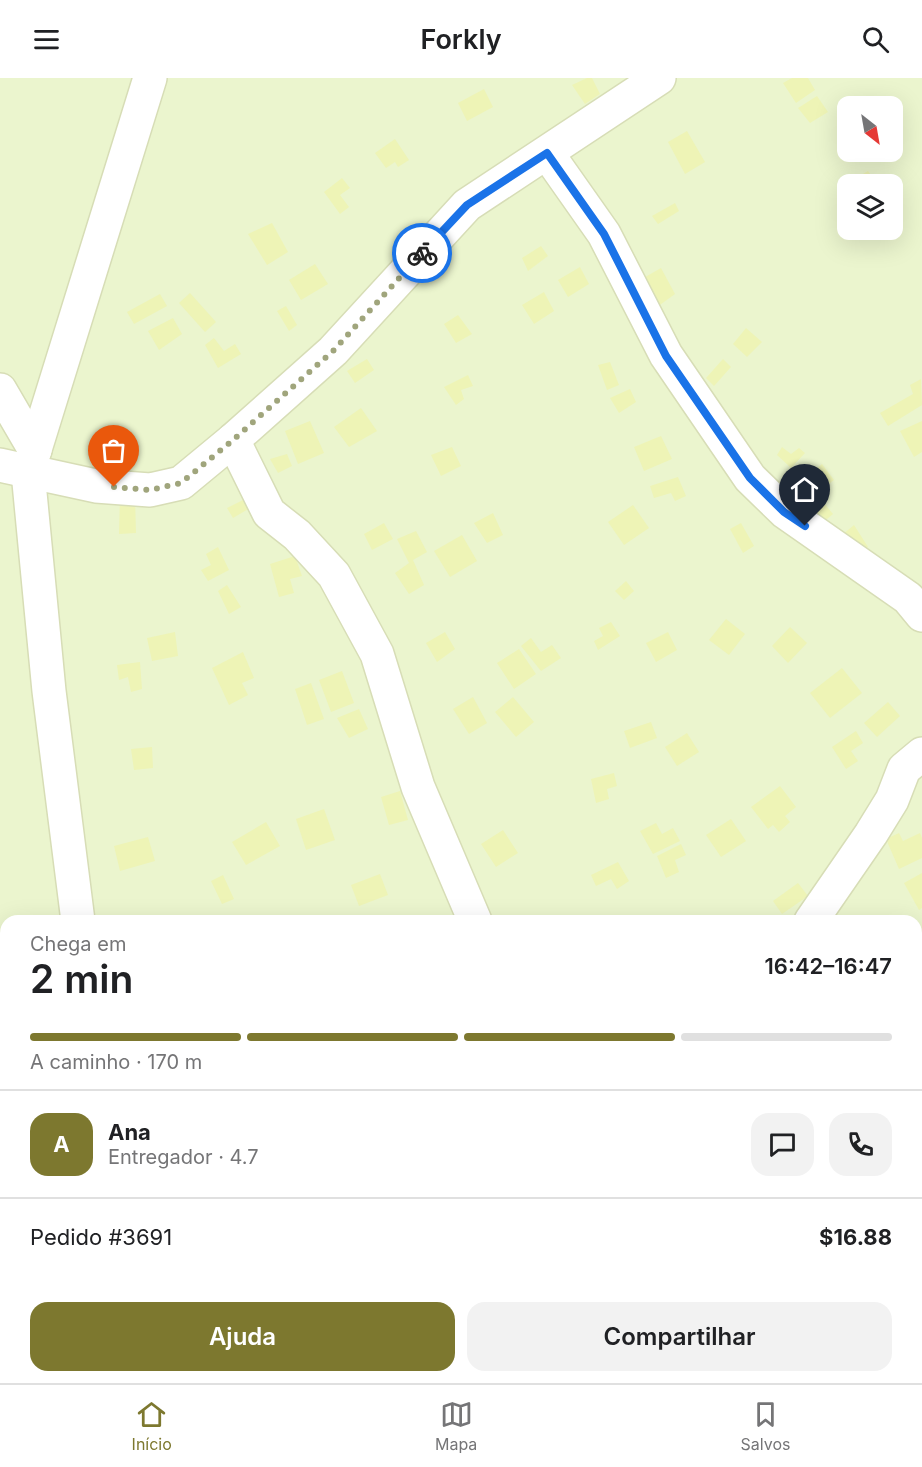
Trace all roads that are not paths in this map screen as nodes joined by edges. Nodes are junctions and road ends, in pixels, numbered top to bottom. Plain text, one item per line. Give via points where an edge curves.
1 (150, 78) edge
2 (659, 78) edge
3 (547, 153) junction
4 (0, 390) edge
5 (233, 440) junction
6 (21, 463) edge
7 (922, 615) edge
8 (922, 754) edge
9 (77, 915) edge
10 (472, 915) edge
11 (816, 915) edge

1 - 6 street
2 - 3 street
3 - 5 street via 467,205 333,351
3 - 7 street via 604,234 666,356 750,478 784,512 908,598
4 - 6 street
5 - 6 street via 181,483 150,490 96,486
5 - 10 street via 269,513 297,535 334,575 377,654 418,787
6 - 9 street
8 - 11 street via 904,768 892,800

